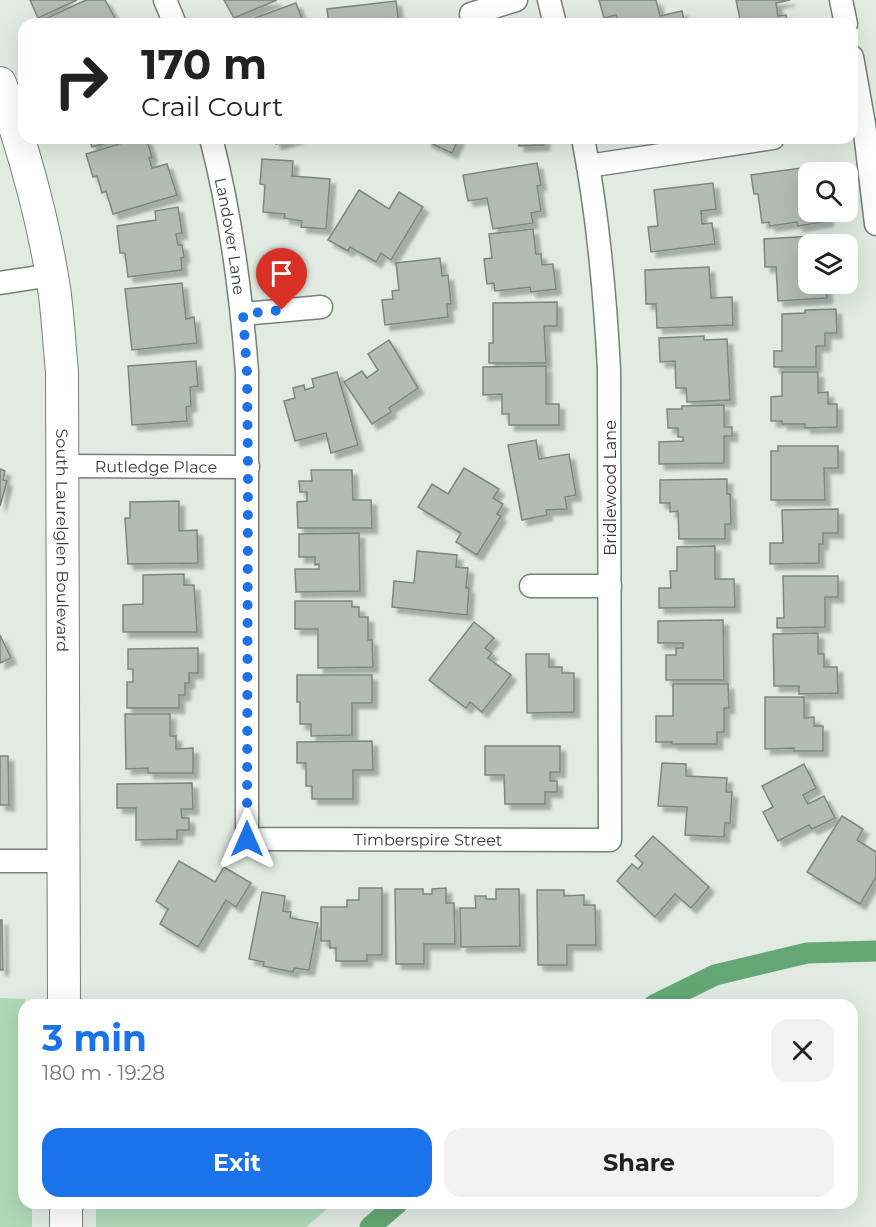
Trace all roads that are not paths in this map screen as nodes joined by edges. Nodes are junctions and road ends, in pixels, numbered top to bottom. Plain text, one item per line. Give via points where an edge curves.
1 (165, 0) edge
2 (516, 0) edge
3 (549, 0) edge
4 (841, 0) edge
5 (471, 14) dead end
6 (172, 18) edge
7 (554, 18) edge
8 (845, 18) edge
9 (0, 83) edge
10 (858, 125) edge
11 (18, 136) edge
12 (21, 144) edge
13 (212, 144) edge
14 (583, 144) edge
15 (733, 144) edge
16 (588, 166) junction
17 (876, 224) edge
18 (52, 274) junction
19 (0, 283) edge
20 (321, 307) dead end
21 (243, 314) junction
22 (63, 466) junction
23 (248, 466) junction
24 (531, 586) dead end
25 (610, 586) junction
26 (247, 839) joint
27 (610, 840) joint
28 (0, 861) edge
29 (63, 861) junction
30 (64, 999) edge
31 (66, 1209) edge
32 (66, 1227) edge

1 - 6 street
2 - 5 street
3 - 7 street
4 - 8 street
9 - 11 street, South Laurelglen Boulevard
10 - 17 street
12 - 18 street, South Laurelglen Boulevard via 39,207
13 - 21 street, Landover Lane via 232,233
14 - 16 street, Bridlewood Lane
15 - 16 street
16 - 25 street, Bridlewood Lane via 605,293
18 - 19 street
18 - 22 street, South Laurelglen Boulevard via 62,370
20 - 21 street
21 - 23 street, Landover Lane
22 - 23 street, Rutledge Place
22 - 29 street, South Laurelglen Boulevard
23 - 26 street, Landover Lane
24 - 25 street
25 - 27 street, Bridlewood Lane
26 - 27 street, Timberspire Street
28 - 29 street
29 - 30 street, South Laurelglen Boulevard
31 - 32 street

